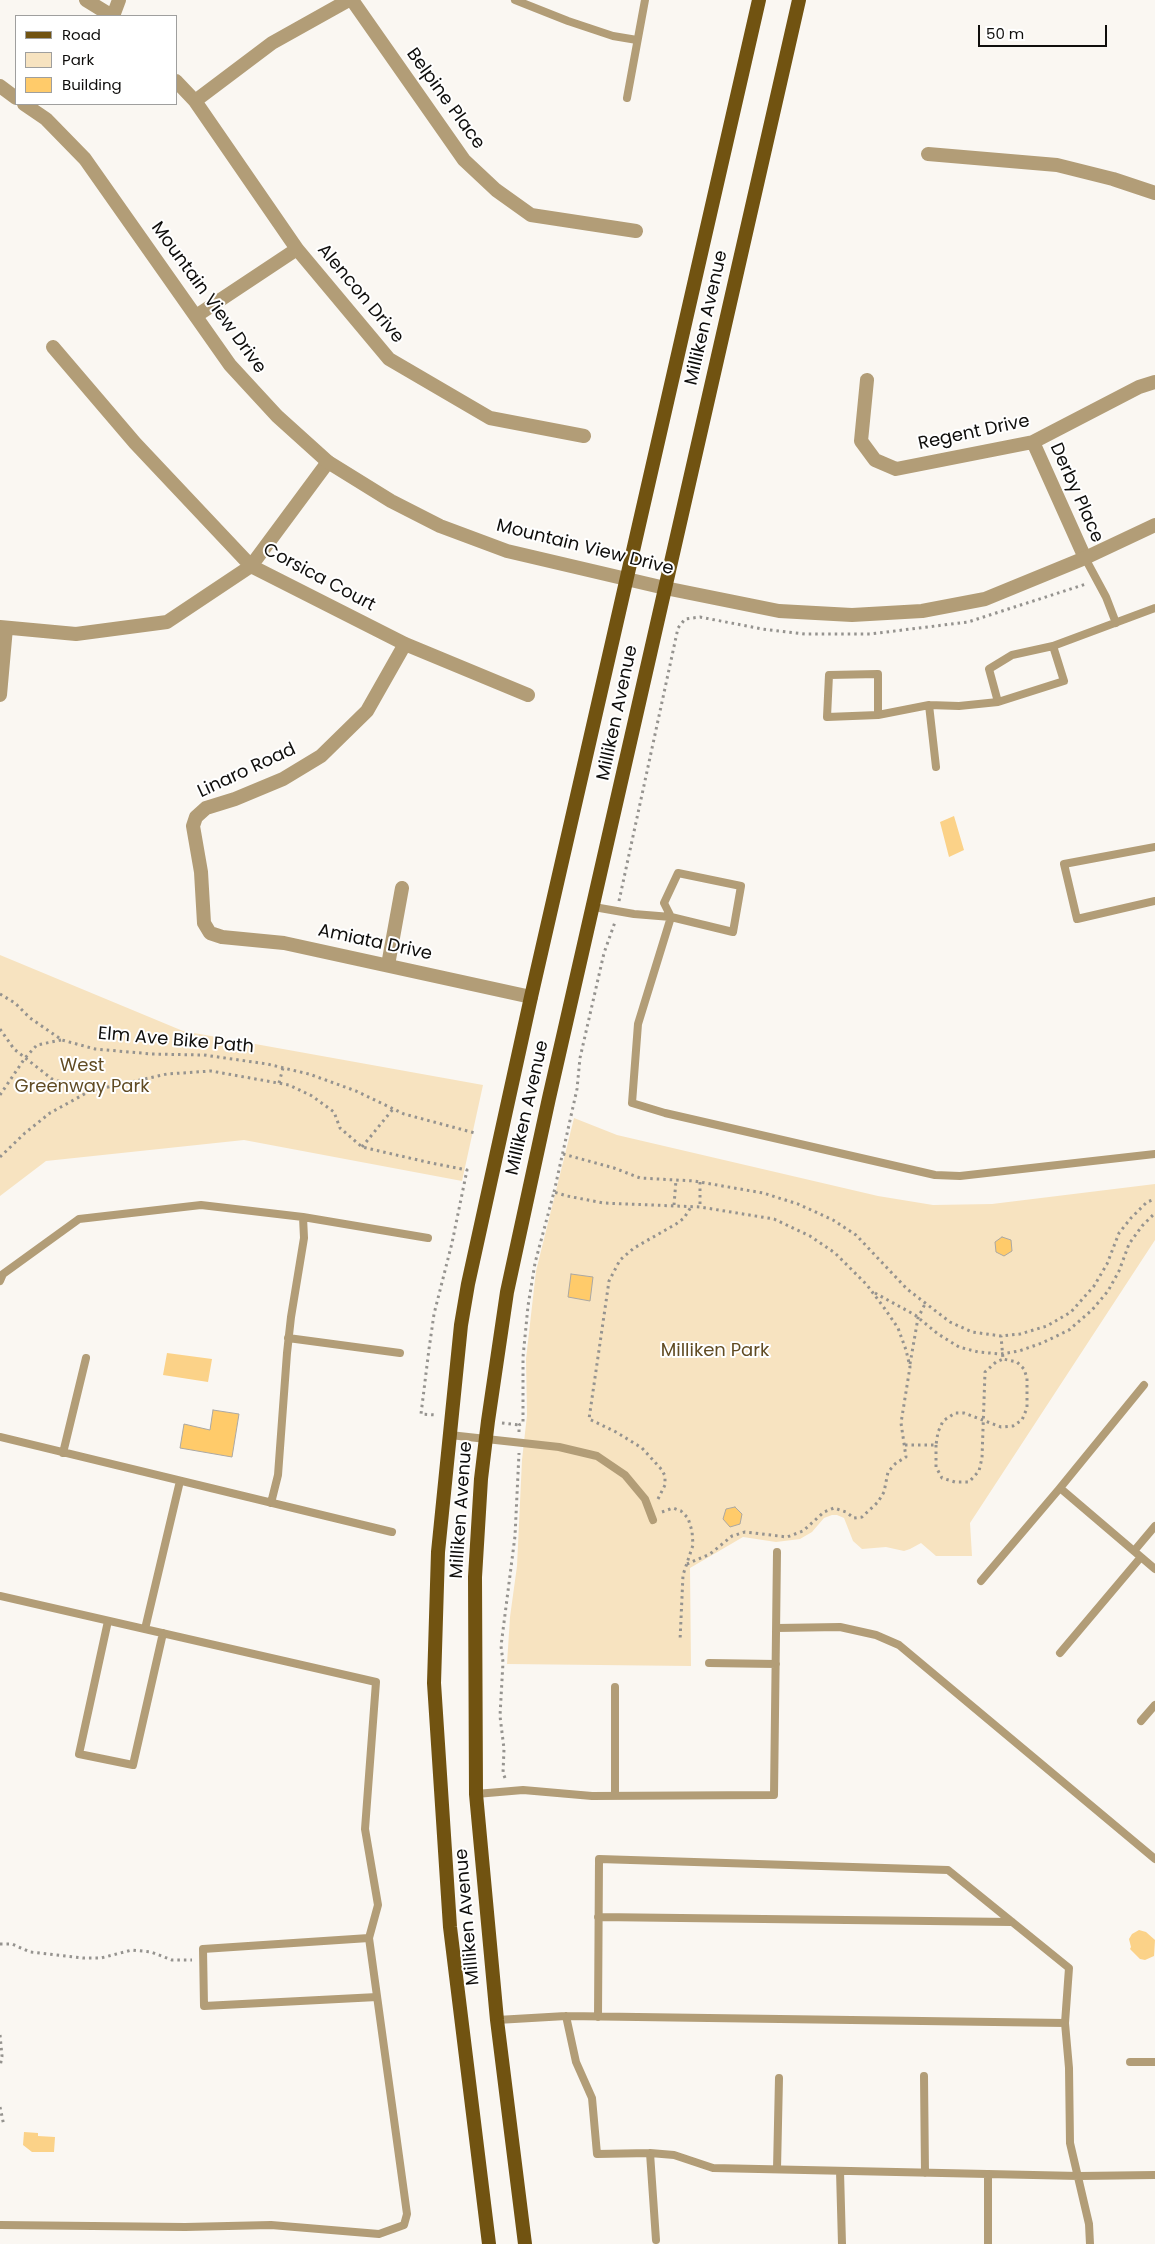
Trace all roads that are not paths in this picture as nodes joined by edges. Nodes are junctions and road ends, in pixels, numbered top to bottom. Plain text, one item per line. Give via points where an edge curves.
1 (86, 0) edge
2 (119, 0) edge
3 (350, 0) edge
4 (515, 0) edge
5 (645, 0) edge
6 (759, 0) edge
7 (799, 0) edge
8 (110, 15) edge
9 (112, 15) edge
10 (637, 40) junction
11 (178, 83) edge
12 (0, 86) edge
13 (15, 97) edge
14 (627, 98) dead end
15 (195, 101) junction
16 (25, 105) edge
17 (928, 154) dead end
18 (1155, 193) edge
19 (636, 231) dead end
20 (297, 249) junction
21 (196, 316) junction
22 (53, 347) dead end
23 (867, 380) dead end
24 (1155, 382) edge
25 (584, 436) dead end
26 (1033, 442) junction
27 (328, 462) junction
28 (1155, 525) edge
29 (1085, 558) junction
30 (251, 566) junction
31 (627, 580) junction
32 (665, 588) junction
33 (1155, 608) edge
34 (1116, 623) junction
35 (3, 627) edge
36 (405, 644) junction
37 (1053, 646) junction
38 (0, 695) edge
39 (528, 696) dead end
40 (998, 702) junction
41 (929, 705) junction
42 (878, 715) junction
43 (936, 767) dead end
44 (1155, 847) edge
45 (402, 888) dead end
46 (1155, 901) edge
47 (594, 907) junction
48 (671, 917) junction
49 (210, 932) joint
50 (388, 965) junction
51 (531, 997) junction
52 (1155, 1154) edge
53 (303, 1217) junction
54 (428, 1238) dead end
55 (0, 1281) edge
56 (288, 1338) junction
57 (400, 1353) dead end
58 (86, 1358) dead end
59 (1144, 1385) dead end
60 (450, 1435) junction
61 (0, 1437) edge
62 (486, 1439) junction
63 (63, 1453) junction
64 (180, 1481) junction
65 (1060, 1488) junction
66 (271, 1503) junction
67 (653, 1520) dead end
68 (1155, 1526) edge
69 (392, 1532) dead end
70 (1134, 1551) junction
71 (777, 1552) dead end
72 (1141, 1557) junction
73 (1155, 1569) edge
74 (981, 1581) dead end
75 (0, 1596) edge
76 (108, 1620) junction
77 (777, 1628) junction
78 (145, 1629) junction
79 (163, 1633) junction
80 (1060, 1653) dead end
81 (709, 1663) dead end
82 (776, 1664) junction
83 (615, 1686) dead end
84 (1155, 1704) edge
85 (1141, 1721) dead end
86 (476, 1794) junction
87 (615, 1796) junction
88 (1155, 1859) edge
89 (598, 1917) junction
90 (1012, 1922) junction
91 (369, 1938) junction
92 (377, 1997) junction
93 (566, 2016) junction
94 (598, 2017) junction
95 (497, 2020) junction
96 (1065, 2023) junction
97 (1130, 2062) dead end
98 (1155, 2062) edge
99 (924, 2076) dead end
100 (779, 2078) dead end
101 (650, 2153) junction
102 (777, 2169) junction
103 (840, 2171) junction
104 (925, 2173) junction
105 (988, 2174) junction
106 (1155, 2175) edge
107 (1079, 2176) junction
108 (0, 2225) edge
109 (656, 2240) dead end
110 (489, 2244) edge
111 (525, 2244) edge
112 (842, 2244) edge
113 (988, 2244) edge
114 (1090, 2244) edge

1 - 8 street
2 - 9 street
3 - 15 street via 272,43
3 - 19 street, Belpine Place via 464,160 496,190 531,215
4 - 10 lane via 613,36
5 - 10 lane
6 - 31 main road, Milliken Avenue
7 - 32 main road, Milliken Avenue
10 - 14 lane
11 - 15 street, Alencon Drive
12 - 13 street
15 - 20 street, Alencon Drive
16 - 21 street, Mountain View Drive via 46,119 85,159
17 - 18 street via 1057,165
20 - 21 street
20 - 25 street, Alencon Drive via 389,359 490,418
21 - 27 street, Mountain View Drive via 230,365 276,416
22 - 30 street, Corsica Court via 135,442
23 - 26 street, Regent Drive via 861,441 874,460 896,469
24 - 26 street, Regent Drive via 1139,387
26 - 29 street, Derby Place
27 - 30 street
27 - 31 street, Mountain View Drive via 391,501 440,526 507,551
28 - 29 street, Mountain View Drive
29 - 32 street, Mountain View Drive via 984,599 922,611 852,615 779,611
29 - 34 lane
30 - 35 street via 167,622 76,634
30 - 36 street, Corsica Court
31 - 32 street, Mountain View Drive
31 - 51 main road, Milliken Avenue
32 - 47 main road, Milliken Avenue
33 - 34 lane
34 - 37 lane
35 - 38 street
36 - 39 street, Corsica Court
36 - 49 street, Linaro Road via 368,711 321,756 282,779 206,808 196,817 193,826 201,872 204,922
37 - 40 lane via 1012,655 989,669
37 - 40 lane via 1064,681
40 - 41 lane
41 - 42 lane
41 - 43 lane
42 - 42 lane via 828,717 829,675 878,674
44 - 46 lane via 1064,864 1077,919
45 - 50 street
47 - 48 lane
47 - 62 main road, Milliken Avenue via 507,1292
48 - 48 lane via 733,932 740,886 678,873 664,903
48 - 52 lane via 638,1024 632,1103 935,1175 960,1176
49 - 50 street, Amiata Drive via 222,937 284,943
50 - 51 street, Amiata Drive
51 - 60 main road, Milliken Avenue via 468,1284
53 - 54 lane
53 - 55 lane via 202,1205 79,1219 3,1274
53 - 56 lane via 304,1238
56 - 57 lane
56 - 66 lane via 278,1475
58 - 63 lane
59 - 65 lane
60 - 62 lane
60 - 110 main road, Milliken Avenue via 438,1552 434,1683 450,1927
61 - 63 lane
62 - 67 lane via 559,1447 597,1456 630,1481 645,1498
62 - 86 main road, Milliken Avenue via 475,1577
63 - 64 lane
64 - 66 lane
64 - 78 lane
65 - 70 lane
65 - 74 lane
66 - 69 lane
68 - 70 lane
70 - 72 lane
71 - 77 lane
72 - 73 lane
72 - 80 lane
75 - 76 lane
76 - 78 lane
76 - 79 lane via 79,1754 132,1765
77 - 82 lane
77 - 88 lane via 840,1627 876,1635 899,1645
78 - 79 lane
79 - 91 lane via 376,1682 365,1829 378,1905
81 - 82 lane
82 - 87 lane via 774,1795
83 - 87 lane
84 - 85 lane
86 - 87 lane via 523,1790
86 - 95 main road, Milliken Avenue
89 - 90 lane
89 - 90 lane via 598,1860 948,1870
89 - 94 lane
90 - 96 lane via 1068,1968
91 - 92 lane
91 - 92 lane via 202,1949 204,2006
92 - 108 lane via 407,2214 404,2226 379,2234 271,2225
93 - 94 lane
93 - 95 lane
93 - 101 lane via 576,2062 592,2098 598,2154
94 - 96 lane
95 - 111 main road, Milliken Avenue
96 - 107 lane via 1070,2143
97 - 98 lane
99 - 104 lane
100 - 102 lane
101 - 102 lane via 674,2155 713,2168
101 - 109 lane
102 - 103 lane
103 - 104 lane
103 - 112 lane
104 - 105 lane
105 - 107 lane
105 - 113 lane
106 - 107 lane
107 - 114 lane

